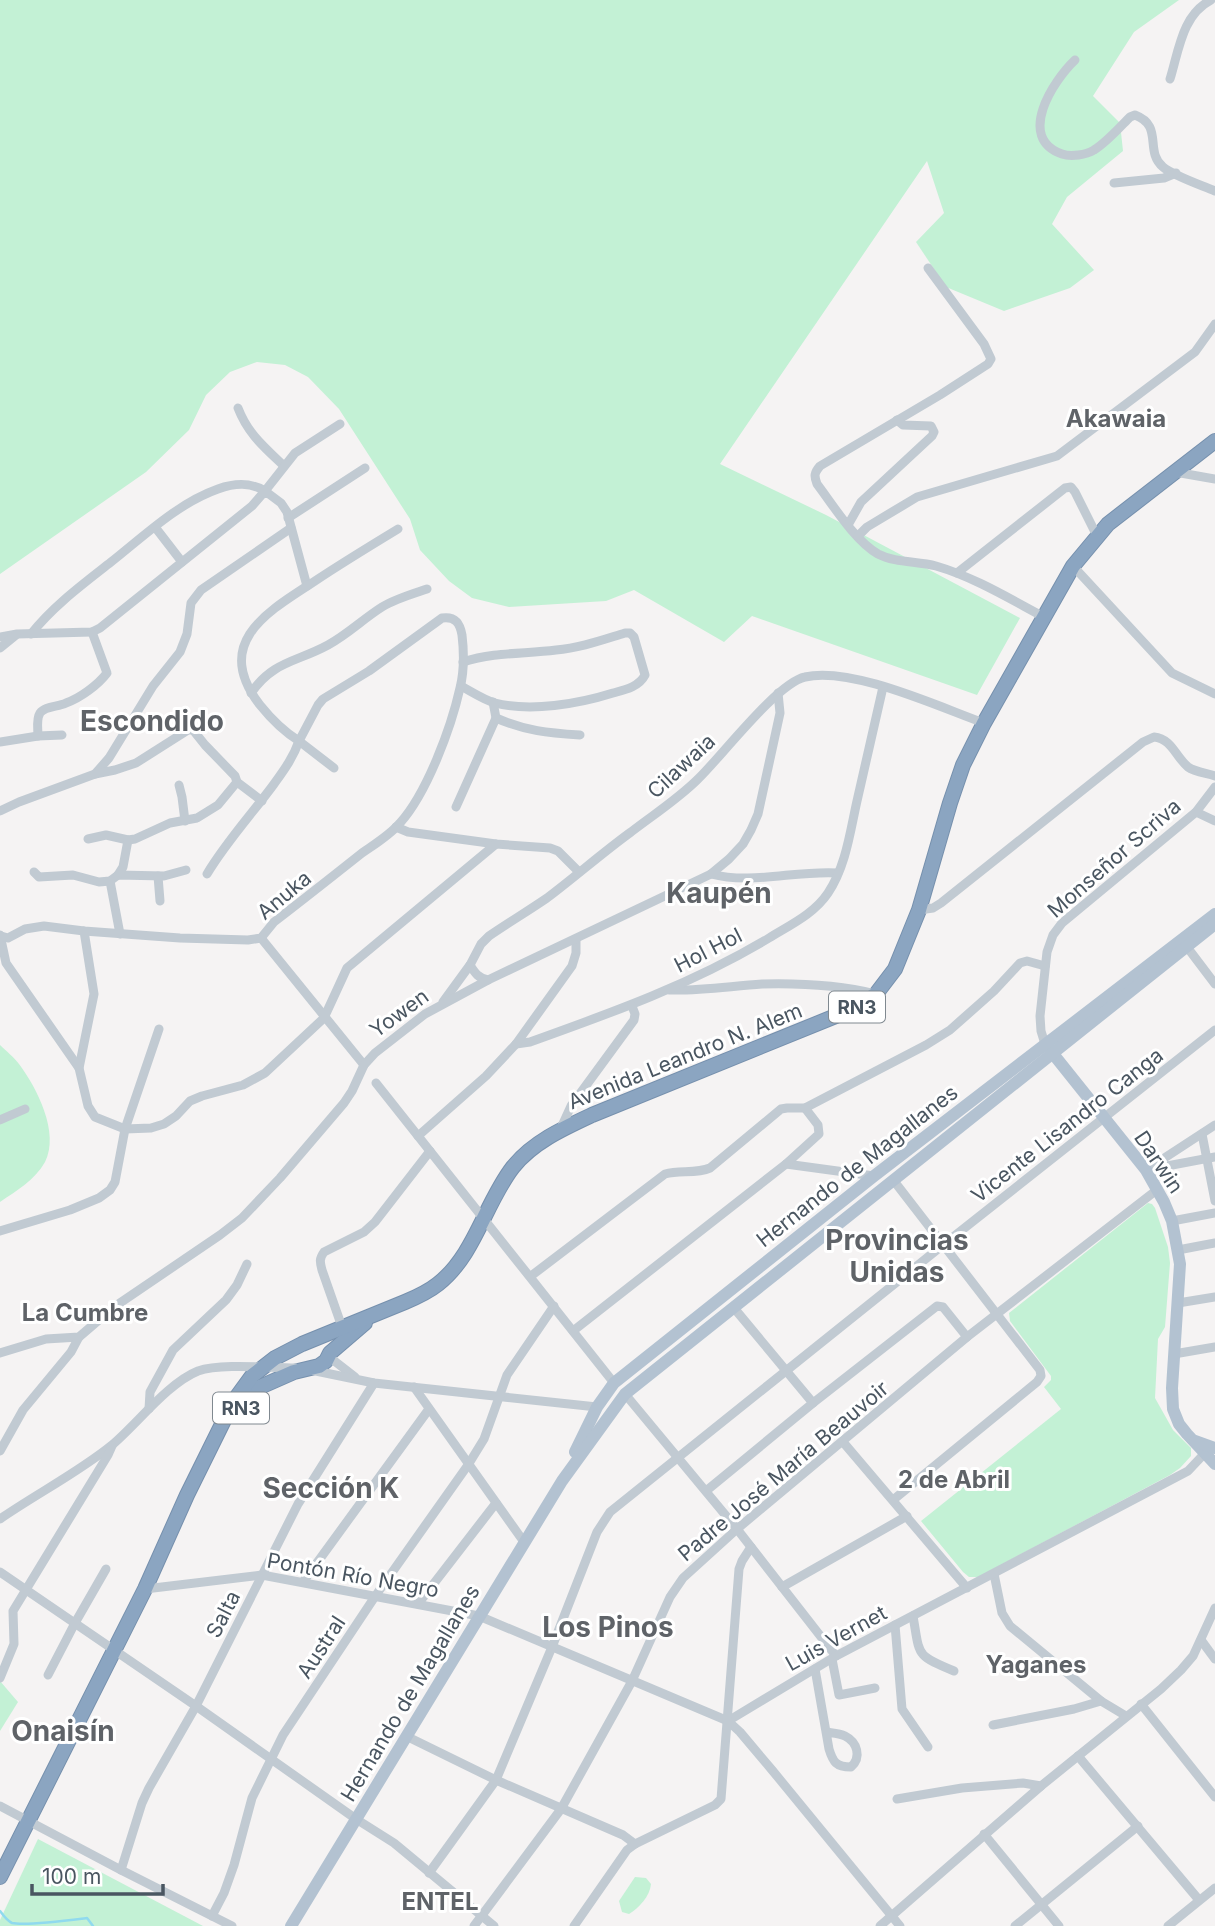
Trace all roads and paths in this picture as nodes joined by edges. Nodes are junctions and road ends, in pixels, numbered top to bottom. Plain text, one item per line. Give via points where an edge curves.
1 (1211, 0) edge
2 (1075, 60) dead end
3 (1170, 79) dead end
4 (1176, 173) junction
5 (1114, 183) dead end
6 (1215, 191) edge
7 (928, 268) dead end
8 (1215, 324) edge
9 (238, 408) dead end
10 (897, 420) junction
11 (340, 424) dead end
12 (1215, 441) edge
13 (284, 466) junction
14 (365, 468) dead end
15 (1175, 472) junction
16 (1215, 479) edge
17 (265, 491) junction
18 (290, 523) junction
19 (848, 525) junction
20 (155, 527) junction
21 (398, 529) dead end
22 (858, 536) junction
23 (1097, 536) junction
24 (182, 562) junction
25 (1073, 566) junction
26 (957, 573) junction
27 (307, 586) junction
28 (427, 589) dead end
29 (1044, 617) junction
30 (92, 632) junction
31 (17, 634) junction
32 (30, 634) junction
33 (0, 637) edge
34 (0, 648) edge
35 (463, 663) junction
36 (461, 686) junction
37 (883, 687) junction
38 (251, 693) junction
39 (778, 693) junction
40 (1215, 694) edge
41 (494, 702) junction
42 (496, 718) junction
43 (984, 723) junction
44 (62, 735) dead end
45 (580, 735) dead end
46 (38, 736) junction
47 (299, 741) junction
48 (0, 742) edge
49 (334, 768) dead end
50 (95, 774) junction
51 (1215, 776) edge
52 (237, 782) junction
53 (179, 785) dead end
54 (1215, 788) edge
55 (262, 801) junction
56 (456, 807) dead end
57 (0, 811) edge
58 (1196, 811) junction
59 (185, 821) junction
60 (1215, 821) edge
61 (396, 827) junction
62 (88, 839) dead end
63 (128, 840) junction
64 (496, 844) junction
65 (186, 870) dead end
66 (579, 872) junction
67 (34, 873) dead end
68 (838, 873) junction
69 (207, 874) dead end
70 (711, 874) junction
71 (118, 875) junction
72 (158, 876) junction
73 (110, 881) junction
74 (160, 901) dead end
75 (919, 910) junction
76 (1215, 914) edge
77 (1215, 924) edge
78 (84, 931) junction
79 (120, 934) junction
80 (0, 936) edge
81 (261, 938) junction
82 (576, 939) junction
83 (1187, 947) junction
84 (470, 965) junction
85 (1045, 966) junction
86 (488, 980) junction
87 (1215, 984) edge
88 (666, 990) junction
89 (876, 994) junction
90 (442, 1003) junction
91 (632, 1006) junction
92 (324, 1018) junction
93 (159, 1029) dead end
94 (1215, 1030) edge
95 (516, 1044) junction
96 (1049, 1049) junction
97 (364, 1066) junction
98 (79, 1068) junction
99 (376, 1083) dead end
100 (806, 1108) junction
101 (25, 1109) dead end
102 (1103, 1118) junction
103 (0, 1120) edge
104 (1215, 1125) edge
105 (125, 1129) junction
106 (560, 1130) junction
107 (1202, 1134) junction
108 (418, 1136) junction
109 (430, 1151) junction
110 (1211, 1157) edge
111 (786, 1164) junction
112 (1146, 1170) junction
113 (874, 1176) junction
114 (894, 1181) junction
115 (1158, 1189) junction
116 (1215, 1201) edge
117 (1215, 1213) edge
118 (483, 1217) junction
119 (1172, 1221) junction
120 (0, 1231) edge
121 (1215, 1243) edge
122 (943, 1245) junction
123 (1178, 1250) junction
124 (247, 1264) dead end
125 (531, 1276) junction
126 (1215, 1297) edge
127 (1178, 1303) junction
128 (554, 1306) junction
129 (734, 1308) junction
130 (384, 1311) junction
131 (998, 1315) junction
132 (342, 1327) junction
133 (573, 1331) junction
134 (79, 1337) junction
135 (967, 1338) junction
136 (315, 1339) junction
137 (295, 1347) junction
138 (1215, 1347) edge
139 (0, 1353) edge
140 (1174, 1354) junction
141 (329, 1355) junction
142 (261, 1368) junction
143 (301, 1369) junction
144 (787, 1371) junction
145 (359, 1381) junction
146 (373, 1383) junction
147 (614, 1383) junction
148 (414, 1387) junction
149 (625, 1394) junction
150 (498, 1395) junction
151 (813, 1403) junction
152 (597, 1407) junction
153 (149, 1409) junction
154 (429, 1409) junction
155 (843, 1442) junction
156 (113, 1444) junction
157 (0, 1451) edge
158 (1210, 1451) edge
159 (678, 1458) junction
160 (1215, 1464) edge
161 (468, 1465) junction
162 (201, 1466) junction
163 (562, 1481) junction
164 (706, 1491) junction
165 (893, 1500) junction
166 (496, 1503) junction
167 (907, 1516) junction
168 (0, 1519) edge
169 (737, 1529) junction
170 (524, 1542) junction
171 (751, 1547) junction
172 (106, 1569) dead end
173 (0, 1572) edge
174 (994, 1574) junction
175 (262, 1575) junction
176 (303, 1582) junction
177 (782, 1587) junction
178 (26, 1588) junction
179 (967, 1588) junction
180 (145, 1589) junction
181 (376, 1595) junction
182 (418, 1604) junction
183 (1215, 1608) edge
184 (913, 1615) junction
185 (480, 1616) junction
186 (75, 1623) junction
187 (895, 1625) junction
188 (1201, 1640) junction
189 (552, 1647) junction
190 (114, 1650) junction
191 (834, 1657) junction
192 (1215, 1659) edge
193 (815, 1669) junction
194 (954, 1671) dead end
195 (48, 1675) dead end
196 (0, 1678) edge
197 (632, 1681) junction
198 (875, 1688) dead end
199 (1101, 1701) junction
200 (1141, 1703) junction
201 (196, 1706) junction
202 (1125, 1716) junction
203 (728, 1721) junction
204 (993, 1725) dead end
205 (826, 1732) dead end
206 (406, 1736) junction
207 (928, 1747) dead end
208 (1078, 1756) junction
209 (271, 1758) junction
210 (496, 1780) junction
211 (1041, 1786) junction
212 (1215, 1797) edge
213 (897, 1799) dead end
214 (0, 1805) edge
215 (561, 1809) junction
216 (356, 1819) junction
217 (29, 1822) junction
218 (1138, 1826) junction
219 (984, 1834) junction
220 (635, 1844) junction
221 (121, 1870) junction
222 (429, 1873) junction
223 (0, 1877) edge
224 (1215, 1888) edge
225 (1199, 1900) junction
226 (1041, 1904) junction
227 (212, 1916) junction
228 (481, 1916) junction
229 (891, 1916) junction
230 (232, 1926) edge
231 (290, 1926) edge
232 (474, 1926) edge
233 (494, 1926) edge
234 (574, 1926) edge
235 (880, 1926) edge
236 (900, 1926) edge
237 (1015, 1926) edge
238 (1059, 1926) edge
239 (1167, 1926) edge

1 - 3 street via 1186,24
2 - 4 street via 1061,73 1045,104 1040,129 1045,143 1068,156 1084,154 1135,115 1154,133 1157,160
4 - 5 street
4 - 6 street
7 - 10 street via 991,359
8 - 22 street via 1195,352 1057,456 917,497
9 - 13 street via 255,438
10 - 19 street via 815,471 817,484
10 - 19 street via 903,425 931,426 934,432 861,502
11 - 13 street via 295,453
12 - 15 highway, Avenida Leandro N. Alem / RN3
13 - 17 street
14 - 18 street
15 - 16 street
15 - 23 highway, Avenida Leandro N. Alem / RN3
17 - 18 street via 281,503
17 - 20 street via 240,484 220,488
17 - 24 street
18 - 27 street
18 - 50 street via 195,596 180,652
19 - 22 street
20 - 24 street
20 - 32 street via 62,601
21 - 27 street
22 - 26 street via 878,554
23 - 25 highway, Avenida Leandro N. Alem / RN3
23 - 26 street via 1071,487 1065,488
24 - 30 street
25 - 29 highway, Avenida Leandro N. Alem / RN3
25 - 40 street via 1172,673
26 - 29 street
27 - 38 street via 252,629 242,663 243,679
28 - 38 street via 384,606 327,646 278,667
29 - 43 highway, Avenida Leandro N. Alem / RN3
30 - 32 street
30 - 46 street via 107,673 66,704 45,709 38,720
31 - 32 street
31 - 33 street
31 - 34 street
35 - 36 street, Anuka
35 - 41 street via 492,654 569,648 625,633 634,637 645,676 629,688 562,705
35 - 47 street, Anuka via 461,627 450,617 442,618 323,699
36 - 41 street
36 - 61 street, Anuka via 434,764 413,806
37 - 39 street, Cilawaia via 820,675 804,677
37 - 43 street, Cilawaia
37 - 68 street, Hol Hol
38 - 47 street via 284,732
39 - 66 street, Cilawaia via 685,791
39 - 70 street, Yowen via 780,712 758,814 743,844
41 - 42 street
42 - 45 street via 542,733
42 - 56 street
43 - 75 highway, Avenida Leandro N. Alem / RN3 via 955,785
44 - 46 street
46 - 48 street
47 - 49 street
47 - 55 street
50 - 52 street via 135,763 193,730
50 - 57 street
51 - 75 street via 1192,769 1166,741 1154,737 941,903
52 - 55 street
52 - 59 street via 218,805
53 - 59 street
54 - 58 street, Monseñor Scriva
55 - 69 street
58 - 60 street
58 - 85 street, Monseñor Scriva via 1062,923 1050,941
59 - 63 street
61 - 64 street
61 - 81 street, Anuka via 274,922
62 - 63 street via 106,835
63 - 71 street
64 - 66 street via 550,848
64 - 92 street via 346,968
65 - 72 street
66 - 84 street, Cilawaia via 489,936
67 - 73 street
68 - 70 street via 734,879
68 - 88 street, Hol Hol via 818,905 804,917 741,955
70 - 82 street, Yowen
71 - 72 street
71 - 73 street
72 - 74 street
73 - 79 street
75 - 89 highway, Avenida Leandro N. Alem / RN3 via 895,970
76 - 96 main road, Hernando de Magallanes
77 - 83 main road, Hernando de Magallanes
78 - 79 street, Anuka
78 - 80 street, Anuka via 44,926 8,938
78 - 98 street via 94,994
79 - 81 street, Anuka
80 - 98 street via 6,963
81 - 92 street
82 - 86 street, Yowen
82 - 95 street via 572,966
83 - 87 street
83 - 96 main road, Hernando de Magallanes
84 - 86 street via 476,975
84 - 90 street, Cilawaia
85 - 96 street via 1040,1016
85 - 100 street via 1020,963 950,1030
86 - 90 street, Yowen
88 - 89 street via 764,984 834,986
88 - 91 street, Hol Hol
89 - 106 highway, Avenida Leandro N. Alem / RN3 via 853,1009
90 - 97 street, Yowen
91 - 95 street, Hol Hol
91 - 106 street via 634,1020 571,1106
92 - 97 street
92 - 105 street via 265,1073 243,1085 190,1101 164,1124
93 - 105 street
94 - 102 street, Vicente Lisandro Canga
95 - 108 street
96 - 102 main road, Darwin
96 - 113 main road, Hernando de Magallanes
96 - 114 main road, Hernando de Magallanes
97 - 134 street, Yowen via 344,1103 242,1218 114,1307
98 - 105 street via 95,1118
99 - 108 street
100 - 111 street via 819,1134
100 - 125 street via 782,1109 710,1168 665,1174
101 - 103 street
102 - 112 main road, Darwin
102 - 122 street, Vicente Lisandro Canga
104 - 107 street
105 - 120 street via 110,1190 71,1210
106 - 118 highway, Avenida Leandro N. Alem / RN3 via 513,1167
107 - 110 street
107 - 112 street
108 - 109 street
109 - 118 street
109 - 132 street via 364,1233 321,1257
110 - 112 street
110 - 116 street
111 - 113 street
111 - 133 street
112 - 115 main road, Darwin
113 - 147 main road, Hernando de Magallanes
114 - 122 street
114 - 129 main road, Hernando de Magallanes
115 - 119 main road, Darwin
115 - 131 street, Padre José María Beauvoir
117 - 119 street
118 - 125 street
118 - 130 highway, Avenida Leandro N. Alem / RN3 via 463,1255 439,1284
119 - 123 main road, Darwin
121 - 123 street
122 - 131 street
122 - 144 street, Vicente Lisandro Canga
123 - 127 main road, Darwin
124 - 153 street via 226,1300 173,1350 150,1392
125 - 128 street
126 - 127 street
127 - 140 main road, Darwin
128 - 133 street
128 - 150 street, Austral
129 - 144 street
129 - 149 main road, Hernando de Magallanes
130 - 132 highway, Avenida Leandro N. Alem / RN3
130 - 141 highway, Avenida Leandro N. Alem / RN3
131 - 135 street, Padre José María Beauvoir
131 - 165 street via 1041,1376
132 - 136 highway, Avenida Leandro N. Alem / RN3
133 - 147 street
134 - 139 street via 46,1339
134 - 157 street, Yowen via 23,1410
135 - 151 street via 943,1307 937,1306
135 - 155 street, Padre José María Beauvoir
136 - 137 highway, Avenida Leandro N. Alem / RN3
136 - 141 highway via 325,1344
137 - 142 highway, Avenida Leandro N. Alem / RN3
137 - 143 highway via 291,1360
138 - 140 street
140 - 158 main road, Darwin via 1173,1409 1192,1440
141 - 143 highway, Avenida Leandro N. Alem / RN3 via 323,1364
141 - 145 street
142 - 143 street
142 - 153 street via 198,1371
142 - 162 highway, Avenida Leandro N. Alem / RN3 via 233,1402
143 - 145 street
143 - 162 highway, Avenida Leandro N. Alem / RN3 via 260,1387
144 - 151 street
144 - 159 street, Vicente Lisandro Canga
145 - 146 street
146 - 148 street
146 - 175 street, Salta via 298,1504
147 - 152 main road, Hernando de Magallanes
148 - 150 street
148 - 154 street
149 - 159 street
149 - 163 main road, Hernando de Magallanes
150 - 152 street
150 - 161 street, Austral via 484,1439
151 - 164 street
152 - 163 main road, Hernando de Magallanes
153 - 156 street
154 - 161 street
154 - 176 street
155 - 165 street
155 - 169 street, Padre José María Beauvoir
156 - 168 street
156 - 178 street
158 - 160 main road, Darwin
158 - 174 street, Luis Vernet via 1188,1471
159 - 164 street
159 - 189 street, Vicente Lisandro Canga via 602,1522
161 - 166 street
161 - 181 street, Austral
162 - 180 highway, Avenida Leandro N. Alem / RN3
163 - 170 main road, Hernando de Magallanes
164 - 169 street
165 - 167 street
166 - 170 street
166 - 182 street
167 - 177 street
167 - 179 street
169 - 171 street
169 - 197 street, Padre José María Beauvoir via 675,1587
170 - 185 main road, Hernando de Magallanes
171 - 177 street
171 - 203 street via 739,1569
172 - 186 street
173 - 178 street
174 - 179 street, Luis Vernet
174 - 199 street via 1002,1613 1010,1626
175 - 176 street, Pontón Río Negro
175 - 180 street, Pontón Río Negro
175 - 201 street, Salta
176 - 181 street, Pontón Río Negro
177 - 191 street
178 - 186 street
178 - 196 street via 13,1611 14,1644
179 - 184 street, Luis Vernet
180 - 190 highway, Avenida Leandro N. Alem / RN3
181 - 182 street, Pontón Río Negro
181 - 209 street, Austral
182 - 185 street, Pontón Río Negro
183 - 188 street
184 - 187 street, Luis Vernet
184 - 194 street via 922,1655
185 - 189 street, Pontón Río Negro
185 - 206 main road, Hernando de Magallanes
186 - 190 street
186 - 195 street
187 - 191 street, Luis Vernet
187 - 207 street via 902,1709
188 - 192 street
188 - 200 street via 1181,1670
189 - 197 street, Pontón Río Negro
189 - 210 street, Vicente Lisandro Canga
190 - 201 street
190 - 217 highway, Avenida Leandro N. Alem / RN3
191 - 193 street, Luis Vernet
191 - 198 street via 839,1695
193 - 203 street, Luis Vernet
193 - 205 street
197 - 203 street, Pontón Río Negro
197 - 215 street, Padre José María Beauvoir
199 - 202 street
199 - 204 street
200 - 202 street
200 - 212 street
201 - 209 street
201 - 221 street, Salta via 142,1803
202 - 208 street
203 - 220 street via 721,1799
203 - 229 street, Pontón Río Negro
206 - 210 street
206 - 216 main road, Hernando de Magallanes
208 - 211 street
208 - 218 street
209 - 216 street
209 - 227 street, Austral via 252,1798 234,1865
210 - 215 street
210 - 222 street, Vicente Lisandro Canga
211 - 213 street via 962,1788
211 - 219 street
214 - 217 street
215 - 220 street
215 - 228 street, Padre José María Beauvoir
216 - 222 street
216 - 231 main road, Hernando de Magallanes
217 - 221 street
217 - 223 highway, Avenida Leandro N. Alem / RN3
218 - 225 street
218 - 226 street
219 - 226 street
219 - 229 street
220 - 234 street
221 - 227 street
222 - 228 street
224 - 225 street
225 - 239 street
226 - 237 street
226 - 238 street
227 - 230 street
228 - 232 street, Padre José María Beauvoir
228 - 233 street
229 - 235 street
229 - 236 street, Pontón Río Negro

